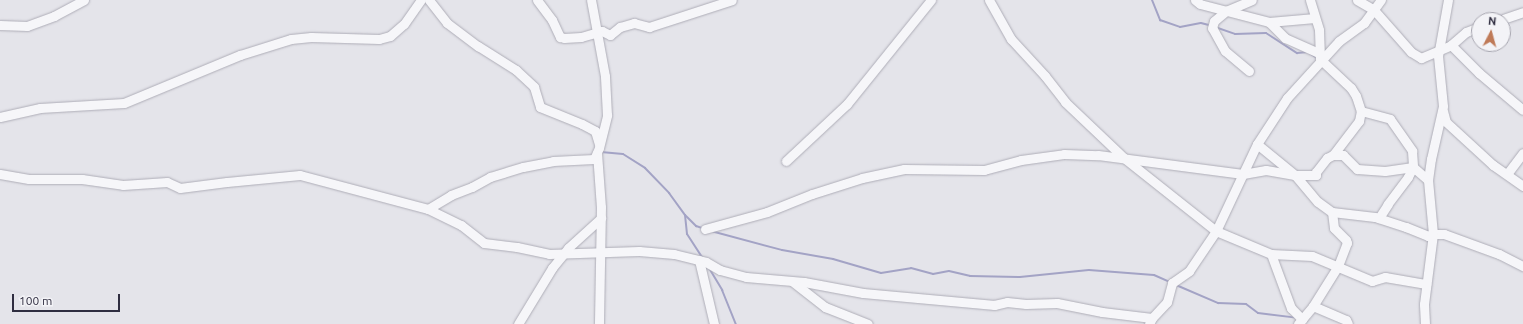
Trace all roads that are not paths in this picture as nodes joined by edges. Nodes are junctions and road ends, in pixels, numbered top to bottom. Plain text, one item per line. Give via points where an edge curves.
1 (84, 0) edge
2 (421, 0) edge
3 (428, 0) edge
4 (537, 0) edge
5 (591, 0) edge
6 (732, 0) edge
7 (931, 0) edge
8 (989, 0) edge
9 (1195, 0) edge
10 (1252, 0) edge
11 (1310, 0) edge
12 (1357, 0) edge
13 (1381, 0) edge
14 (1448, 0) edge
15 (1374, 10) junction
16 (1226, 11) junction
17 (1523, 12) edge
18 (1511, 16) edge
19 (1315, 18) junction
20 (1269, 22) junction
21 (0, 26) edge
22 (1471, 30) edge
23 (598, 33) junction
24 (1451, 45) junction
25 (1438, 51) junction
26 (1321, 57) junction
27 (1248, 71) dead end
28 (1442, 109) junction
29 (1523, 110) edge
30 (1362, 111) junction
31 (0, 117) edge
32 (1257, 144) junction
33 (598, 148) junction
34 (1523, 153) edge
35 (1333, 155) junction
36 (1124, 158) junction
37 (786, 161) dead end
38 (1413, 167) junction
39 (0, 174) edge
40 (1243, 174) junction
41 (1507, 174) junction
42 (1295, 175) junction
43 (1428, 180) junction
44 (1523, 186) edge
45 (428, 209) junction
46 (1332, 212) junction
47 (601, 218) junction
48 (1379, 218) junction
49 (705, 229) dead end
50 (1216, 231) junction
51 (1433, 234) junction
52 (601, 252) junction
53 (564, 254) junction
54 (1271, 254) junction
55 (699, 260) junction
56 (1338, 266) junction
57 (1523, 266) edge
58 (793, 282) junction
59 (1426, 284) junction
60 (1313, 306) junction
61 (1151, 321) edge
62 (1300, 321) edge
63 (518, 324) edge
64 (599, 324) edge
65 (714, 324) edge
66 (868, 324) edge
67 (1348, 324) edge
68 (1426, 324) edge

1 - 21 street via 54,16 27,26
2 - 31 street via 404,24 390,36 379,39 291,39 240,55 124,103 40,108
3 - 33 street via 447,23 516,70 534,87 540,107 594,131
4 - 23 street via 562,38
5 - 23 street
6 - 23 street via 649,27 634,23 620,27 612,34
7 - 37 street via 847,104
8 - 36 street via 1011,39 1065,102
9 - 16 street via 1200,4
10 - 16 street
11 - 19 street
12 - 15 street
13 - 15 street
14 - 25 street
15 - 25 street via 1411,52 1423,58
15 - 26 street via 1364,23
16 - 20 street
16 - 27 street via 1214,20 1212,28 1225,51
17 - 18 street
19 - 20 street
19 - 26 street via 1319,30
20 - 26 street via 1285,38
22 - 24 street
23 - 33 street via 605,76 606,115
24 - 25 street
24 - 29 street via 1479,73
25 - 28 street
26 - 30 street via 1351,88
26 - 32 street via 1287,98
28 - 41 street via 1446,122 1493,165
28 - 43 street via 1430,159
30 - 35 street via 1358,121
30 - 38 street via 1390,119 1412,151
32 - 40 street
32 - 42 street
33 - 45 street via 594,159 553,161 490,177
33 - 47 street
34 - 41 street
35 - 38 street via 1343,155 1357,169
35 - 42 street via 1327,158 1316,175
36 - 40 street
36 - 49 street via 1064,154 1021,160 984,170 904,169 862,178 767,212
36 - 50 street
38 - 43 street
38 - 48 street
39 - 45 street via 29,179 82,179 123,185 167,182 180,188 300,175
40 - 42 street via 1266,170
40 - 50 street
41 - 44 street
42 - 46 street via 1318,202
43 - 51 street
45 - 53 street via 461,225 484,243 549,254
46 - 48 street
46 - 56 street via 1334,228 1347,241
47 - 52 street
47 - 53 street
48 - 51 street via 1428,236
50 - 54 street
50 - 61 street via 1189,271 1172,283 1167,302
51 - 57 street via 1444,234
51 - 59 street
52 - 53 street
52 - 55 street via 640,251 674,254
52 - 64 street
53 - 63 street via 552,268
54 - 56 street via 1312,256
54 - 62 street via 1291,308
55 - 58 street via 720,270 746,277
55 - 65 street
56 - 59 street via 1372,281 1385,277
56 - 60 street
58 - 61 street via 863,293 994,305 1007,302 1057,303
58 - 66 street via 825,307
59 - 68 street
60 - 62 street
60 - 67 street via 1346,320

